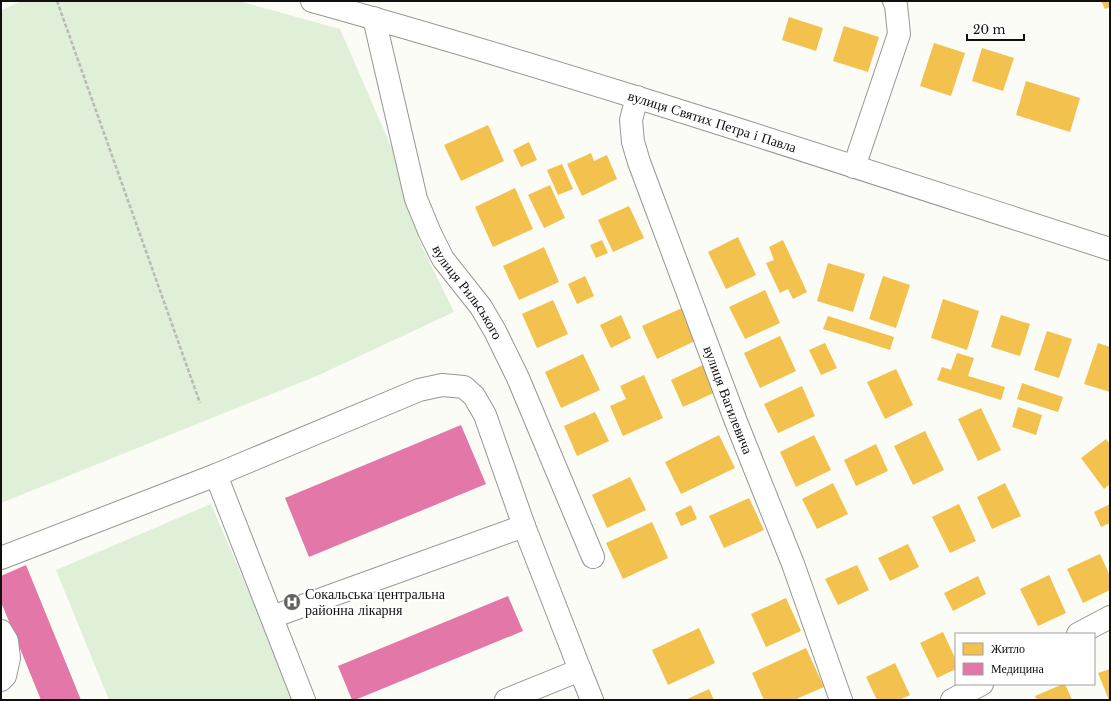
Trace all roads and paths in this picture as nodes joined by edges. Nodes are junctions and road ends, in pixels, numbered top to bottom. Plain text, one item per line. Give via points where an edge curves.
1 (57, 1) edge
2 (312, 1) edge
3 (894, 1) edge
4 (374, 18) junction
5 (637, 97) junction
6 (854, 167) junction
7 (1110, 249) edge
8 (200, 404) dead end
9 (216, 475) junction
10 (524, 526) junction
11 (593, 556) dead end
12 (1, 558) edge
13 (272, 617) junction
14 (1110, 617) edge
15 (1, 631) edge
16 (1080, 633) edge
17 (580, 670) junction
18 (1, 680) edge
19 (980, 685) edge
20 (304, 700) edge
21 (506, 700) edge
22 (592, 700) edge
23 (841, 700) edge
24 (952, 700) edge

1 - 8 path
2 - 4 street, вулиця Святих Петра і Павла
3 - 6 street via 899,34
4 - 5 street, вулиця Святих Петра і Павла
4 - 11 street, вулиця Рильського via 416,199 443,259 481,307 495,331 518,378
5 - 6 street, вулиця Святих Петра і Павла
5 - 23 street, вулиця Вагилевича via 631,120 633,142 639,162 793,564
6 - 7 street, вулиця Святих Петра і Павла
9 - 10 street via 419,390 442,385 464,387 474,396 485,415
9 - 12 street
9 - 13 street
10 - 13 street
10 - 17 street
13 - 20 street
14 - 16 street
15 - 18 street via 7,641 9,658 5,676
17 - 21 street
17 - 22 street
19 - 24 street

